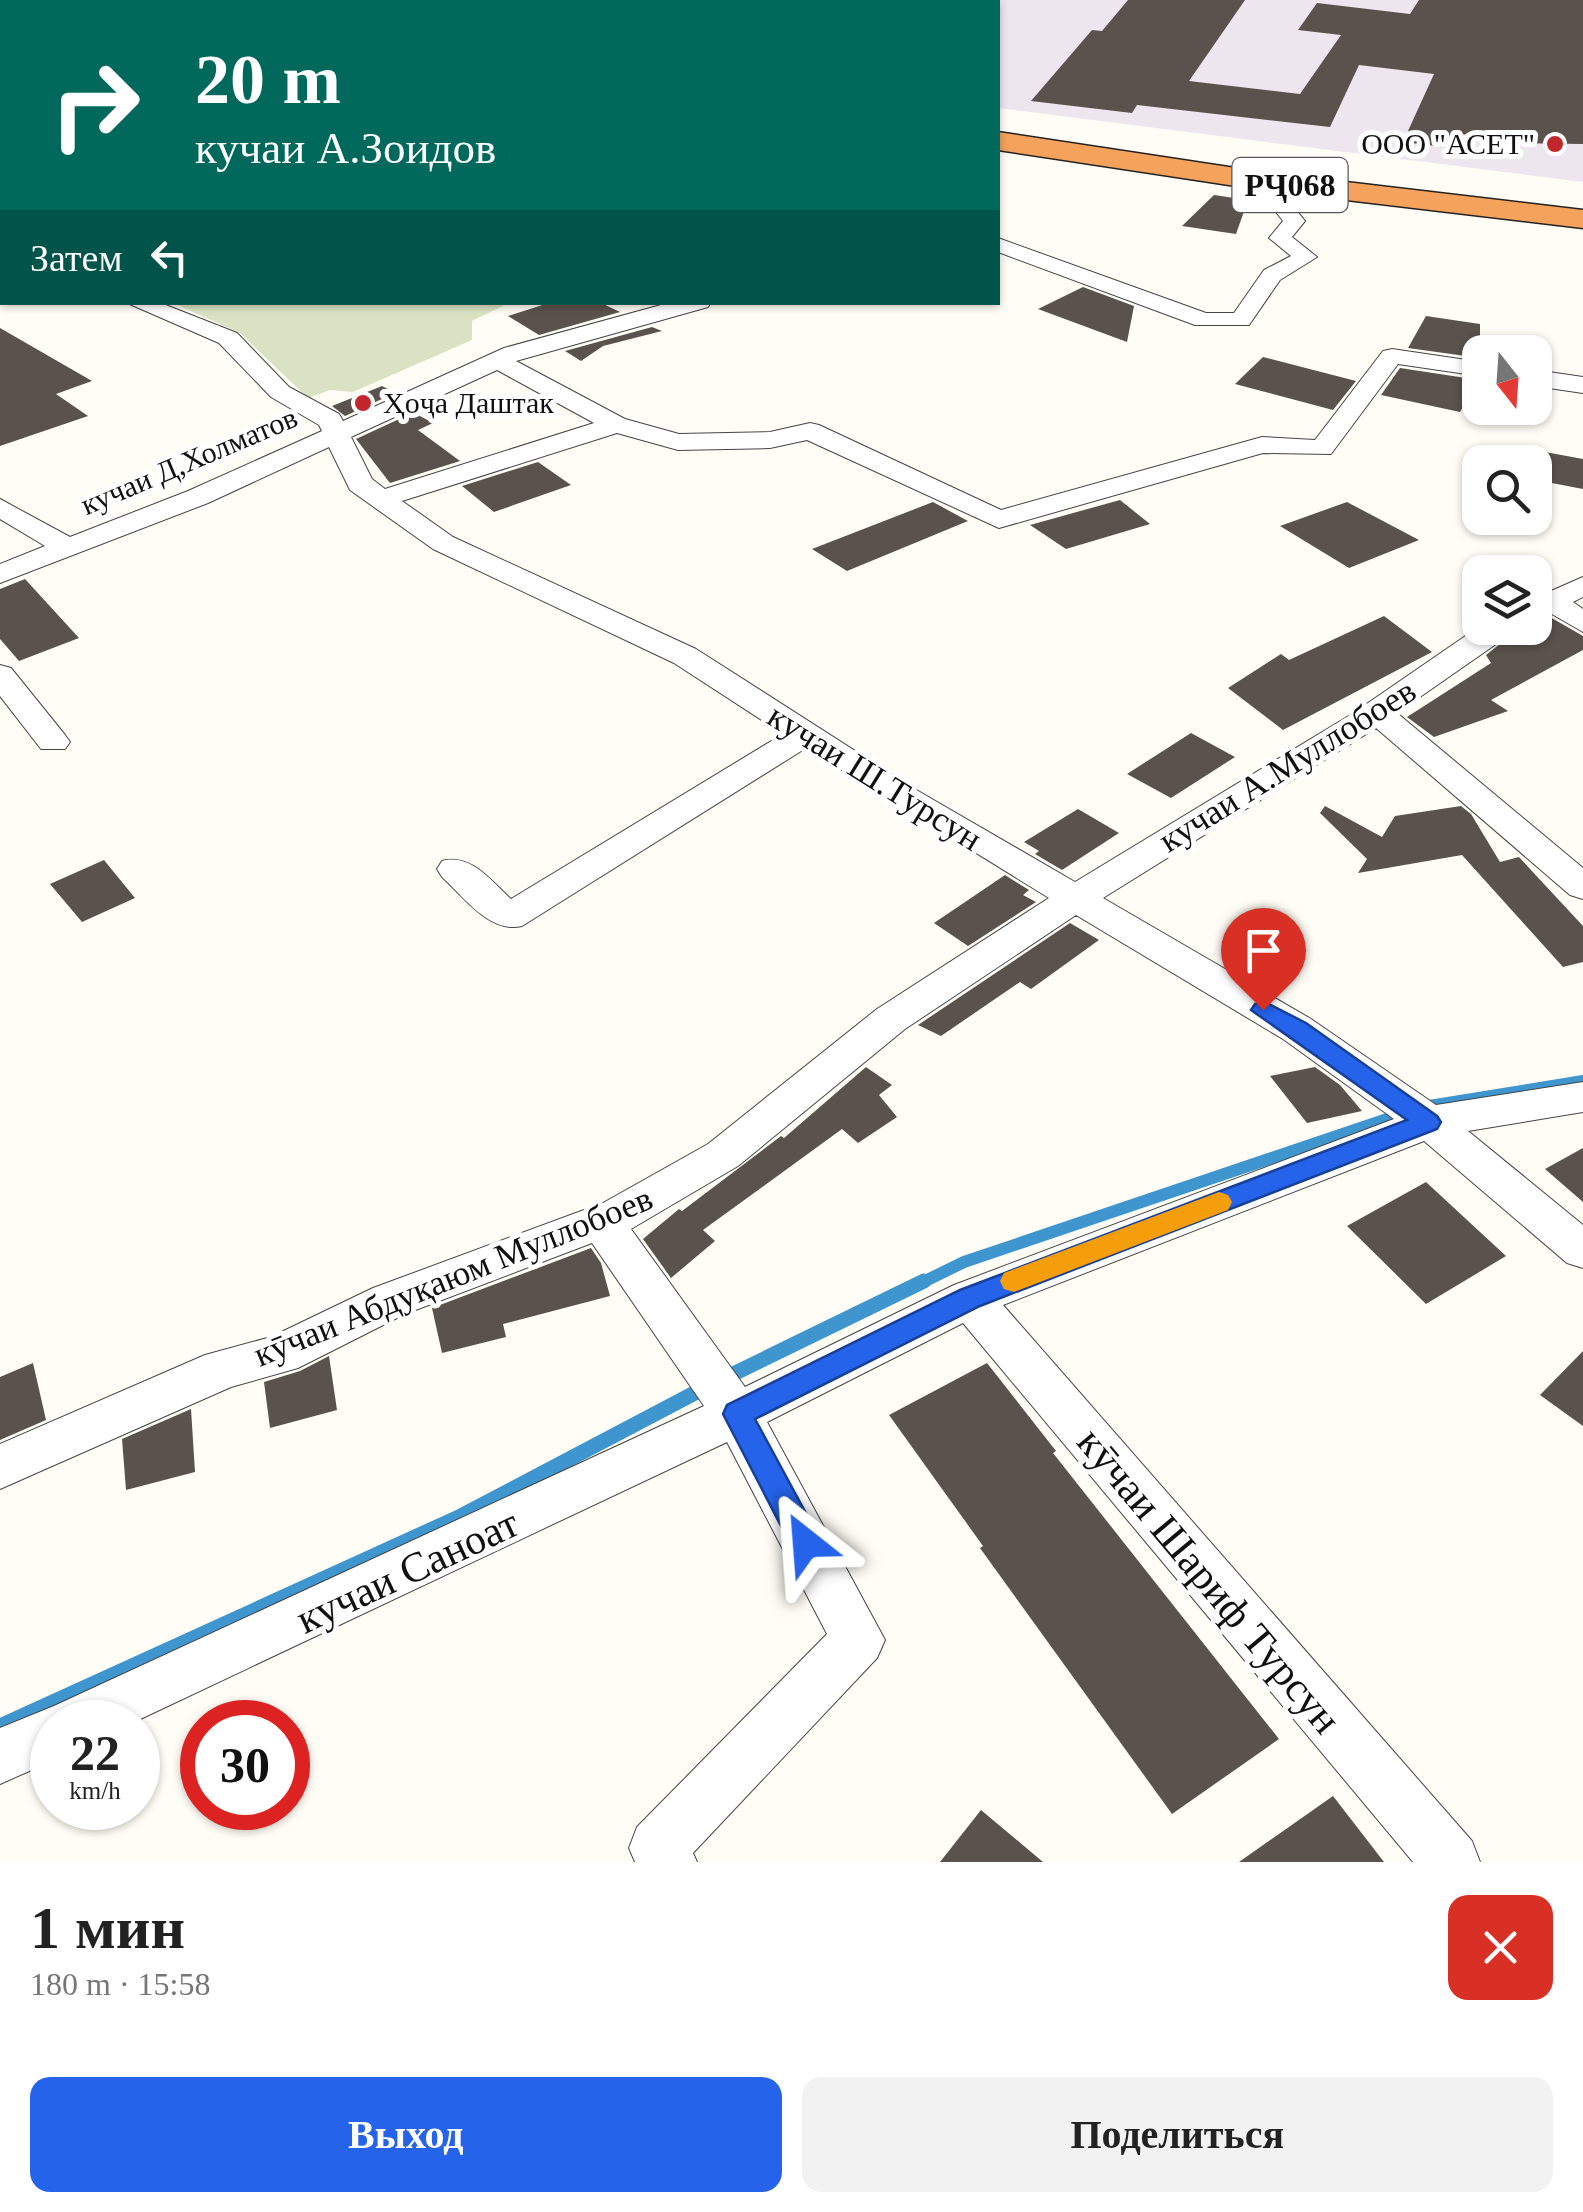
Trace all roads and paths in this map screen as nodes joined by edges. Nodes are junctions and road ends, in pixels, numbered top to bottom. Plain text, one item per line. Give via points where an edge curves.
1 (1000, 128) edge
2 (1000, 141) edge
3 (1262, 181) junction
4 (1582, 216) edge
5 (1000, 246) edge
6 (144, 305) edge
7 (689, 305) edge
8 (496, 360) junction
9 (1462, 366) edge
10 (1552, 380) edge
11 (1583, 385) edge
12 (616, 425) junction
13 (337, 434) junction
14 (381, 499) junction
15 (0, 507) edge
16 (66, 548) junction
17 (0, 574) edge
18 (1583, 586) edge
19 (1552, 601) edge
20 (1552, 609) edge
21 (1583, 623) edge
22 (1474, 645) edge
23 (0, 676) edge
24 (1377, 712) junction
25 (806, 734) junction
26 (52, 742) dead end
27 (455, 869) dead end
28 (1583, 887) edge
29 (1074, 899) junction
30 (1583, 1097) edge
31 (1418, 1115) junction
32 (601, 1221) junction
33 (1583, 1250) edge
34 (970, 1298) junction
35 (723, 1393) junction
36 (0, 1467) edge
37 (118, 1700) edge
38 (30, 1742) edge
39 (0, 1756) edge
40 (657, 1857) edge
41 (1451, 1862) edge

1 - 4 highway, РҶ068
2 - 3 highway, РҶ068
3 - 4 highway, РҶ068
3 - 5 street via 1294,221 1280,238 1306,258 1272,275 1241,320 1203,320
6 - 13 street, кучаи Д,Холматов via 228,338 280,392 330,420
7 - 8 street, кучаи Д,Холматов
8 - 12 street
8 - 13 street, кучаи Д,Холматов
9 - 12 street via 1392,356 1322,448 1262,445 999,520 810,431 770,440 678,442
10 - 11 street
12 - 14 street
13 - 14 street, кучаи Ш.Турсун via 360,484
13 - 16 street, кучаи Д,Холматов
14 - 25 street, кучаи Ш.Турсун via 443,544 685,656
15 - 16 street, кучаи Д,Холматов
16 - 17 street, кучаи Д,Холматов
18 - 19 street
20 - 21 street
22 - 24 street, кучаи А.Муллобоев
23 - 26 street
24 - 28 street
24 - 29 street, кучаи А.Муллобоев
25 - 27 street via 510,917
25 - 29 street, кучаи Ш.Турсун
29 - 31 street, кучаи Ш.Турсун via 1298,1029
29 - 32 street, кӯчаи Абдуқаюм Муллобоев via 892,1019 724,1156
30 - 31 street, кучаи Саноат
31 - 33 street
31 - 34 street, кучаи Саноат
32 - 35 street
32 - 36 street, кӯчаи Абдуқаюм Муллобоев via 389,1301 281,1354 222,1369
34 - 35 street, кучаи Саноат
34 - 41 street, кӯчаи Шариф Турсун
35 - 37 street, кучаи Саноат
35 - 40 street via 858,1640
38 - 39 street

